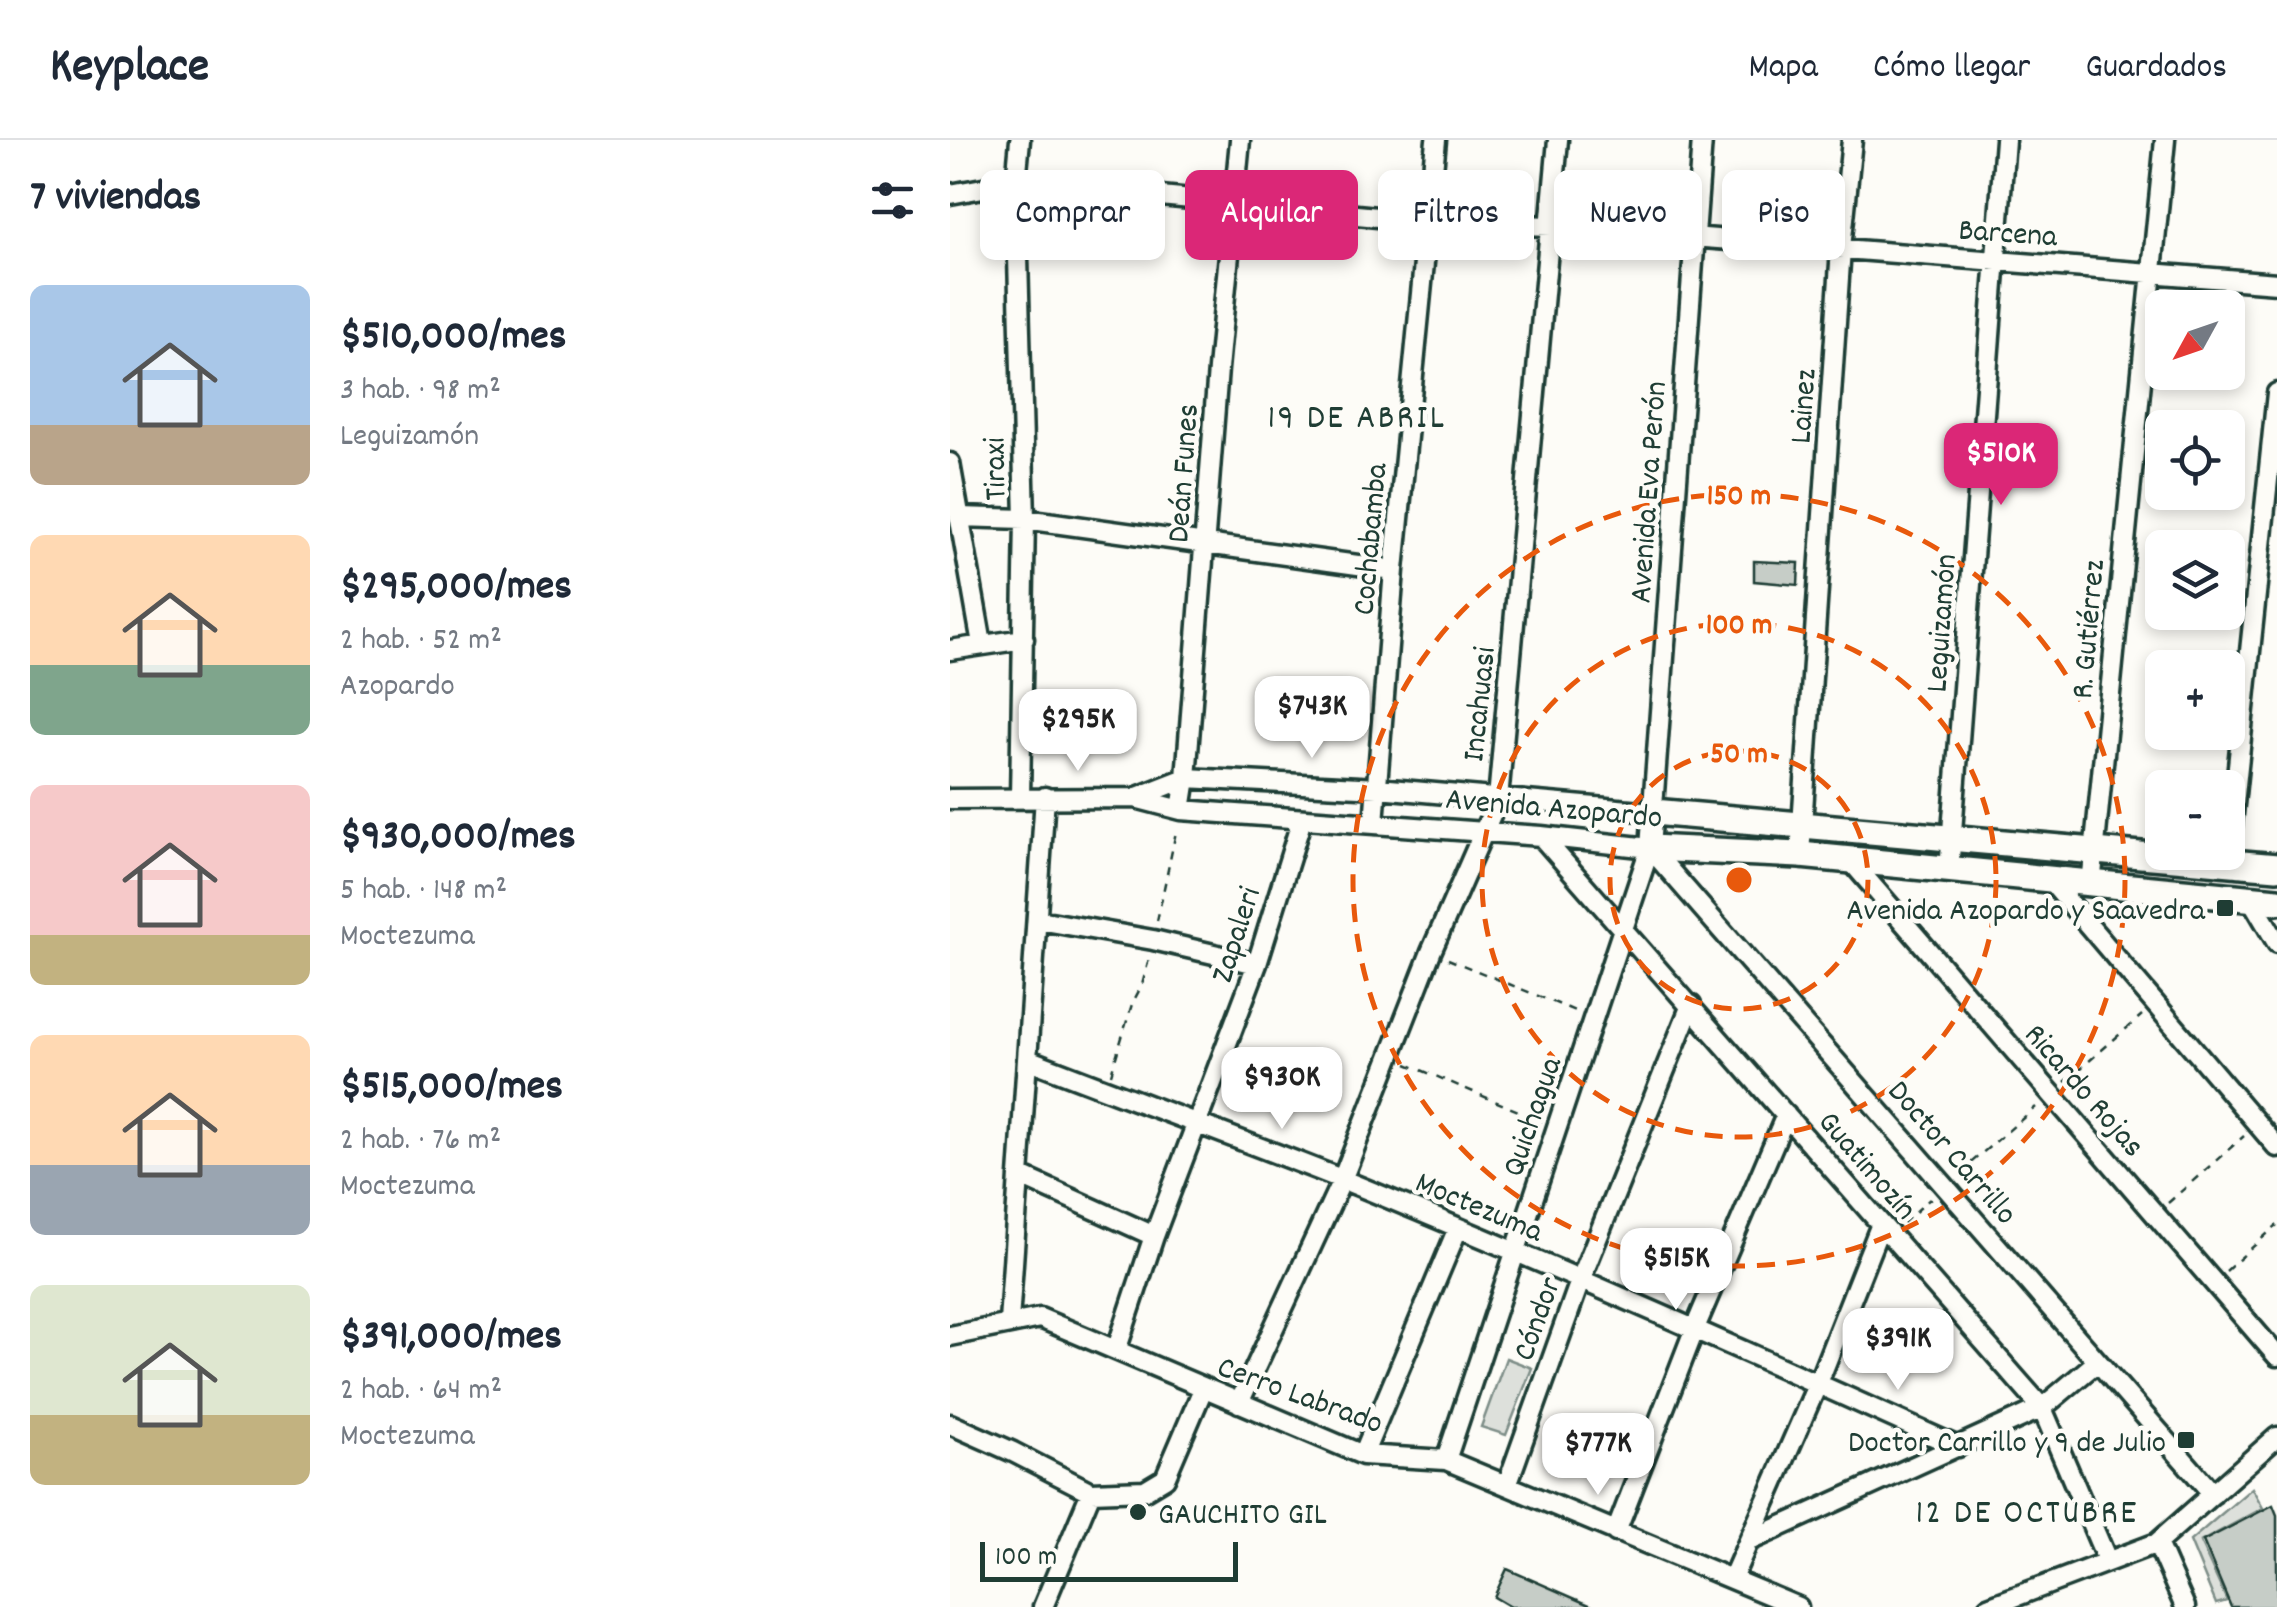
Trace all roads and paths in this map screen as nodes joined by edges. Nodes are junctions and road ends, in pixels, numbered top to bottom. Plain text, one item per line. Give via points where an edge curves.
1 (1020, 140) edge
2 (1240, 140) edge
3 (1436, 140) edge
4 (1558, 140) edge
5 (1702, 140) edge
6 (1852, 140) edge
7 (2005, 140) edge
8 (2165, 140) edge
9 (1017, 170) edge
10 (1238, 170) edge
11 (1433, 170) edge
12 (1700, 170) edge
13 (980, 189) edge
14 (950, 194) edge
15 (1845, 209) edge
16 (1534, 225) edge
17 (1551, 226) junction
18 (1554, 226) edge
19 (1845, 248) edge
20 (1018, 260) edge
21 (1229, 260) edge
22 (1424, 260) edge
23 (1692, 260) edge
24 (1840, 260) edge
25 (1995, 260) junction
26 (2151, 272) junction
27 (2277, 283) edge
28 (2277, 393) edge
29 (950, 462) edge
30 (959, 517) junction
31 (1024, 519) junction
32 (1206, 545) junction
33 (1394, 570) junction
34 (1024, 639) junction
35 (982, 644) junction
36 (950, 650) edge
37 (2238, 770) edge
38 (1186, 778) junction
39 (1378, 788) junction
40 (1020, 797) junction
41 (1044, 798) junction
42 (1135, 798) junction
43 (950, 799) edge
44 (1498, 799) junction
45 (1568, 805) junction
46 (1181, 810) junction
47 (1653, 812) junction
48 (1302, 818) junction
49 (1374, 823) junction
50 (1803, 824) junction
51 (1482, 832) junction
52 (1542, 836) junction
53 (1954, 837) junction
54 (1650, 848) junction
55 (2095, 850) junction
56 (1800, 855) junction
57 (2145, 855) edge
58 (1850, 861) junction
59 (2245, 864) edge
60 (2277, 867) edge
61 (1949, 872) junction
62 (2050, 880) junction
63 (2091, 884) junction
64 (2264, 901) edge
65 (1038, 920) junction
66 (1624, 930) junction
67 (2277, 943) edge
68 (1431, 952) junction
69 (1258, 964) junction
70 (2155, 1004) junction
71 (1691, 1006) junction
72 (1595, 1019) junction
73 (1390, 1057) junction
74 (1027, 1059) junction
75 (2051, 1094) junction
76 (1786, 1114) junction
77 (2257, 1124) junction
78 (1197, 1125) junction
79 (1558, 1127) junction
80 (2277, 1147) edge
81 (1019, 1175) junction
82 (1342, 1180) junction
83 (1944, 1186) junction
84 (2155, 1214) junction
85 (2277, 1226) edge
86 (1458, 1228) junction
87 (1886, 1229) junction
88 (1154, 1236) junction
89 (1517, 1252) junction
90 (1580, 1281) junction
91 (2214, 1282) junction
92 (1009, 1322) junction
93 (1695, 1328) junction
94 (950, 1336) edge
95 (1117, 1348) junction
96 (2277, 1356) edge
97 (2097, 1362) junction
98 (1818, 1383) junction
99 (1203, 1389) junction
100 (1239, 1403) junction
101 (2042, 1408) junction
102 (950, 1424) edge
103 (2277, 1436) edge
104 (1958, 1447) junction
105 (1363, 1454) junction
106 (1446, 1460) junction
107 (1507, 1485) junction
108 (1091, 1492) junction
109 (2214, 1494) junction
110 (1616, 1532) junction
111 (1749, 1541) junction
112 (2157, 1543) junction
113 (2107, 1560) junction
114 (1732, 1579) junction
115 (1043, 1607) edge
116 (1798, 1607) edge
117 (1988, 1607) edge
118 (2184, 1607) edge

1 - 9 street, Tiraxi
2 - 10 street, Deán Funes
3 - 11 street, Cochabamba
4 - 17 street, Incahuasi
5 - 12 street, Avenida Eva Perón
6 - 15 street, Lainez
7 - 25 street, Leguizamón
8 - 26 street, R. Gutiérrez
13 - 14 street, Barcena
16 - 17 street, Barcena
17 - 18 street, Barcena
17 - 44 street, Incahuasi
19 - 25 street, Barcena
20 - 31 street, Tiraxi
21 - 32 street, Deán Funes
22 - 33 street, Cochabamba
23 - 47 street, Avenida Eva Perón
24 - 50 street, Lainez
25 - 26 street, Barcena
25 - 53 street, Leguizamón
26 - 27 street, Barcena
26 - 55 street, R. Gutiérrez
28 - 37 street
29 - 30 street
30 - 31 street
30 - 35 street
31 - 32 street
31 - 34 street, Tiraxi
32 - 33 street
32 - 38 street, Deán Funes
33 - 39 street, Cochabamba
34 - 35 street
34 - 40 street, Tiraxi
35 - 36 street
38 - 39 street, Avenida Azopardo
38 - 42 street, Avenida Azopardo
38 - 46 street, Deán Funes
39 - 44 street, Avenida Azopardo
39 - 49 street, Cochabamba
40 - 41 street
40 - 43 street
41 - 42 street
41 - 65 street
42 - 46 street, Avenida Azopardo
44 - 45 street, Avenida Azopardo
44 - 51 street, Incahuasi
45 - 47 street, Avenida Azopardo
45 - 52 street
46 - 48 street, Avenida Azopardo
47 - 50 street, Avenida Azopardo
47 - 54 street, Avenida Eva Perón
48 - 49 street, Avenida Azopardo
48 - 69 street, Zapaleri
49 - 51 street, Avenida Azopardo
50 - 53 street, Avenida Azopardo
50 - 56 street, Lainez
51 - 52 street, Avenida Azopardo
51 - 68 street, Incahuasi
52 - 54 street, Avenida Azopardo
52 - 66 street, Guatimozín
53 - 55 street, Avenida Azopardo
53 - 61 street, Leguizamón
54 - 56 street, Avenida Azopardo
54 - 66 street, Quichagua
54 - 83 street, Doctor Carrillo
55 - 57 street, Avenida Azopardo
55 - 63 street, R. Gutiérrez
56 - 58 street, Avenida Azopardo
58 - 61 street, Avenida Azopardo
58 - 75 street, Ricardo Rojas
59 - 60 street, Avenida Azopardo
61 - 62 street, Avenida Azopardo
62 - 63 street, Avenida Azopardo
62 - 70 street
63 - 64 street, Avenida Azopardo
64 - 67 street
65 - 69 street
65 - 74 street
66 - 71 street, Guatimozín
66 - 72 street, Quichagua
68 - 72 path
68 - 73 street, Incahuasi
69 - 78 street, Zapaleri
70 - 75 path
70 - 77 street
71 - 76 street, Guatimozín
71 - 90 street, Cóndor
72 - 79 street, Quichagua
73 - 79 path
73 - 82 street, Incahuasi
74 - 78 street, Moctezuma
74 - 81 street
75 - 83 path
75 - 84 street, Ricardo Rojas
76 - 87 street, Guatimozín
76 - 93 street
77 - 80 street
77 - 84 path
78 - 82 street, Moctezuma
78 - 88 street, Zapaleri
79 - 89 street, Quichagua
81 - 88 street
81 - 92 street
82 - 86 street, Moctezuma
82 - 100 street, Incahuasi
83 - 87 path
83 - 97 street, Doctor Carrillo
84 - 91 street, Ricardo Rojas
85 - 91 path
86 - 89 street, Moctezuma
86 - 105 street
87 - 98 street
87 - 101 street, Guatimozín
88 - 95 street, Zapaleri
89 - 90 street, Moctezuma
89 - 106 street, Quichagua
90 - 93 street, Moctezuma
90 - 107 street, Cóndor
91 - 96 street, Ricardo Rojas
92 - 94 street, Cerro Labrado
92 - 95 street, Cerro Labrado via 1040,1318
93 - 98 street, Moctezuma
93 - 110 street
95 - 99 street, Cerro Labrado
97 - 101 street
97 - 109 street, Doctor Carrillo
98 - 104 street, Moctezuma
98 - 111 street
99 - 100 street, Cerro Labrado
99 - 108 street via 1166,1478 1144,1490
100 - 105 street, Cerro Labrado
101 - 104 street
101 - 113 street, Guatimozín
102 - 108 street
103 - 109 street
104 - 111 street
105 - 106 street, Cerro Labrado
106 - 107 street, Cerro Labrado
107 - 110 street, Cerro Labrado
108 - 115 street
109 - 112 street
110 - 114 street, Cerro Labrado
111 - 114 street
112 - 113 street
112 - 118 street
113 - 117 street
114 - 116 street, Cerro Labrado

